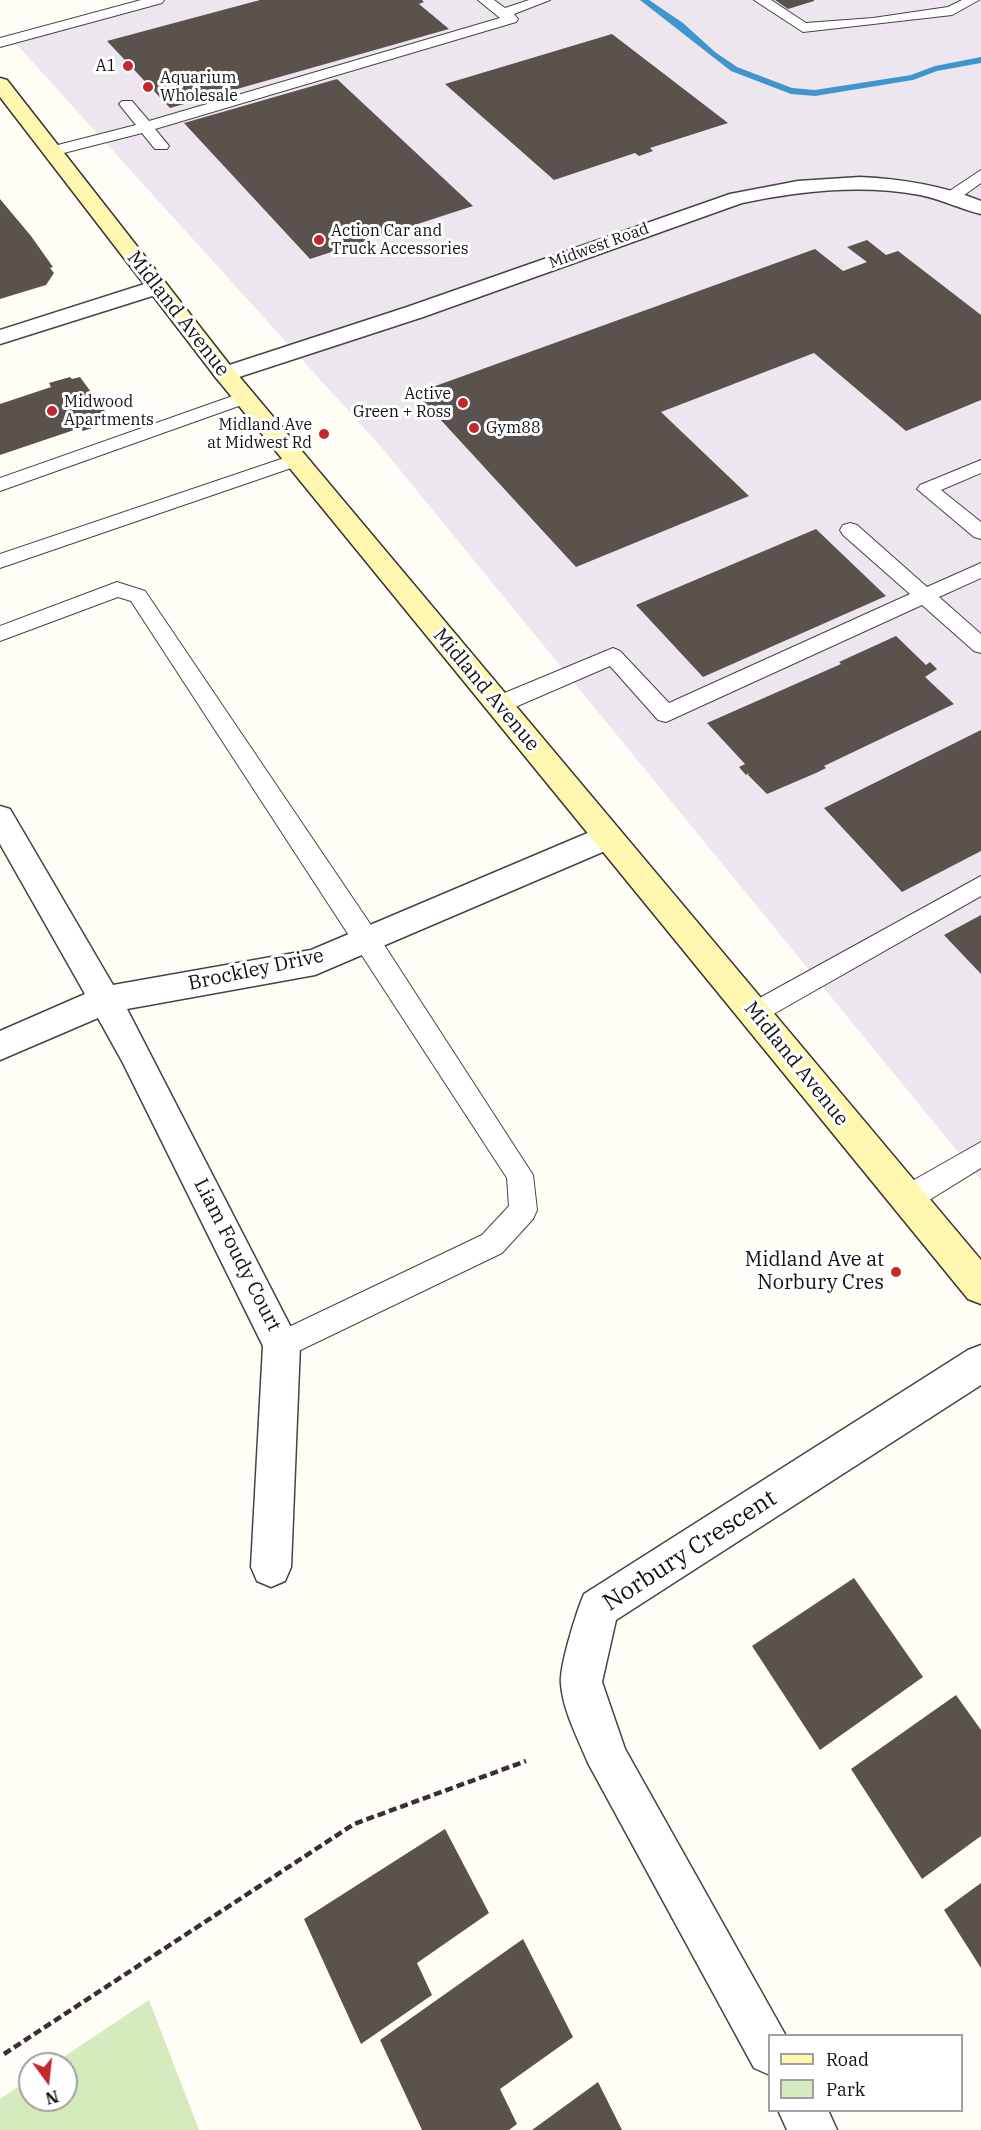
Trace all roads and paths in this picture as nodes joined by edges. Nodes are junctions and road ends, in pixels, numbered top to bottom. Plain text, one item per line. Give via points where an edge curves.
1 (157, 0) edge
2 (485, 0) edge
3 (543, 0) edge
4 (761, 0) edge
5 (972, 0) edge
6 (503, 13) junction
7 (0, 43) edge
8 (0, 84) edge
9 (127, 104) dead end
10 (145, 127) junction
11 (161, 146) dead end
12 (52, 151) junction
13 (981, 175) edge
14 (954, 195) junction
15 (981, 208) edge
16 (157, 287) junction
17 (0, 337) edge
18 (225, 374) junction
19 (244, 398) junction
20 (296, 460) junction
21 (981, 466) edge
22 (0, 485) edge
23 (850, 530) dead end
24 (981, 532) edge
25 (0, 561) edge
26 (981, 570) edge
27 (925, 596) junction
28 (0, 634) edge
29 (981, 646) edge
30 (498, 705) junction
31 (0, 818) edge
32 (608, 837) junction
33 (981, 885) edge
34 (368, 941) junction
35 (105, 1000) junction
36 (754, 1013) junction
37 (0, 1046) edge
38 (981, 1154) edge
39 (908, 1198) junction
40 (981, 1287) edge
41 (282, 1345) junction
42 (981, 1363) edge
43 (272, 1567) dead end
44 (526, 1761) dead end
45 (768, 2048) edge
46 (4, 2054) dead end
47 (803, 2112) edge
48 (813, 2130) edge

1 - 7 lane
2 - 6 lane
3 - 6 lane
4 - 5 lane via 803,28 952,12
6 - 10 lane via 511,19
8 - 12 main road, Midland Avenue
9 - 10 lane
10 - 11 lane
10 - 12 lane
12 - 16 main road, Midland Avenue
13 - 14 lane
14 - 15 street, Midwest Road
14 - 18 street, Midwest Road via 862,182 817,183 737,198 415,312
16 - 17 street
16 - 18 main road, Midland Avenue
18 - 19 main road, Midland Avenue
19 - 20 main road, Midland Avenue
19 - 22 lane
20 - 25 lane
20 - 30 main road, Midland Avenue
21 - 24 lane via 927,489
23 - 27 lane
26 - 27 lane
27 - 29 lane
27 - 30 lane via 666,714 613,656
28 - 34 lane via 117,589 138,596
30 - 32 main road, Midland Avenue
31 - 35 street, Liam Foudy Court
32 - 34 street, Brockley Drive
32 - 36 main road, Midland Avenue
33 - 36 lane
34 - 35 street, Brockley Drive via 315,962
34 - 41 lane via 520,1175 523,1210 492,1244
35 - 37 street, Brockley Drive
35 - 41 street, Liam Foudy Court
36 - 39 main road, Midland Avenue
38 - 39 lane
39 - 40 main road, Midland Avenue
41 - 43 street, Liam Foudy Court
42 - 45 street, Norbury Crescent via 598,1608 581,1682 589,1712 609,1763
44 - 46 path via 354,1824
47 - 48 street

